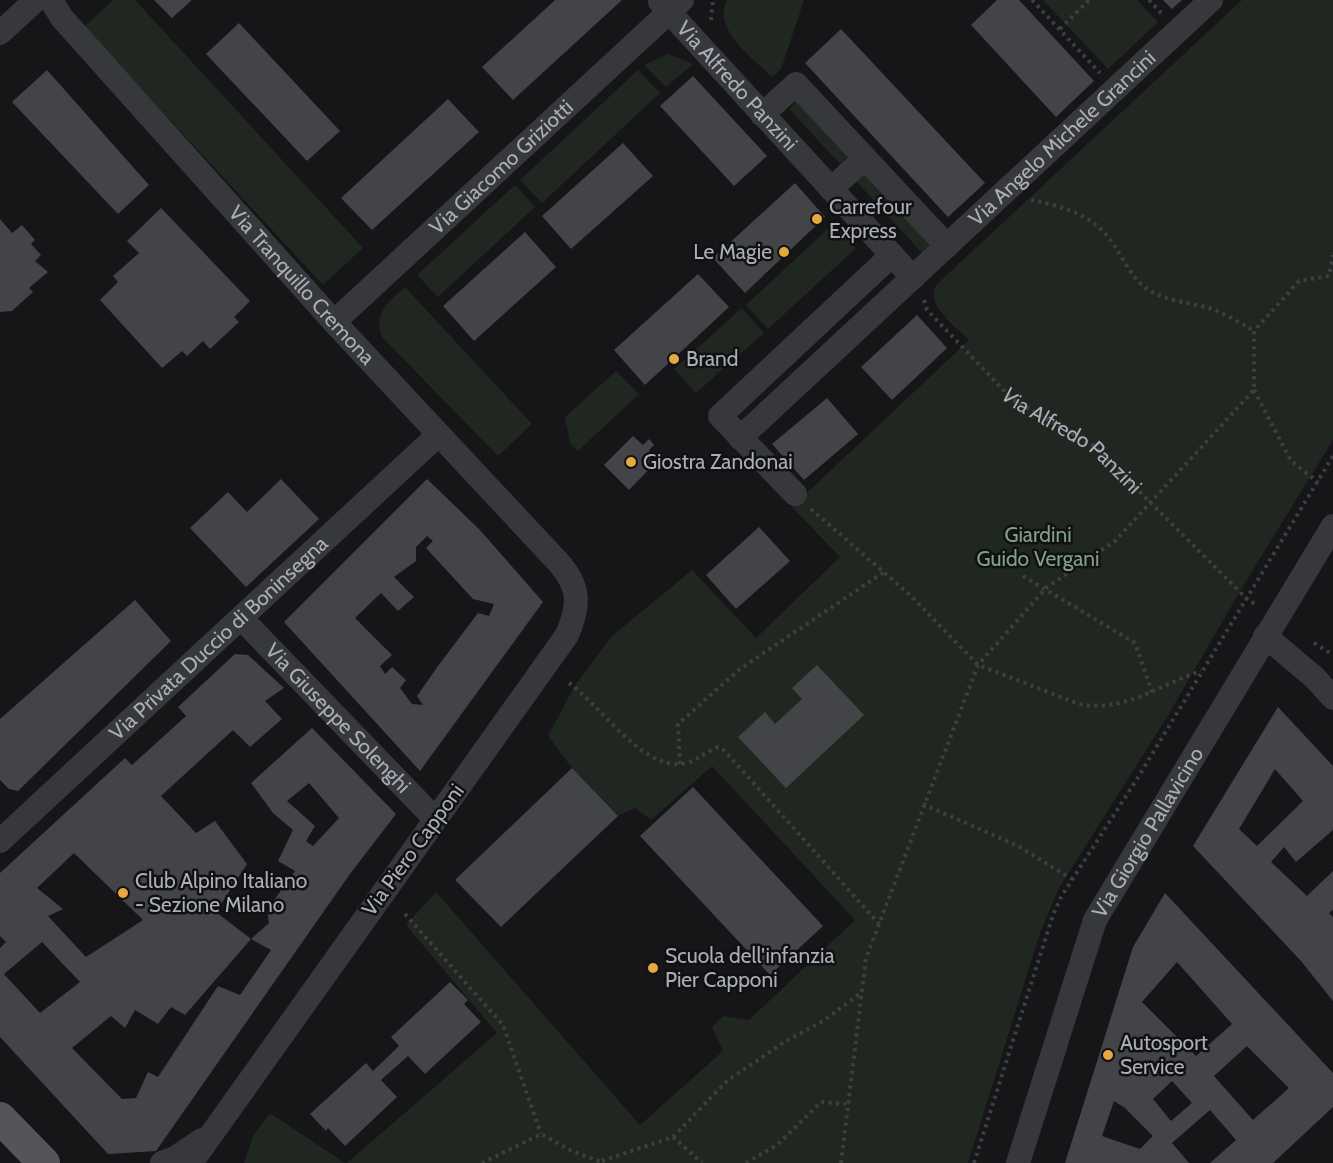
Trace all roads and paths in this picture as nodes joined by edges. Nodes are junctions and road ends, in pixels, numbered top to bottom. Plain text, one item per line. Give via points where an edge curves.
1 (36, 0) edge
2 (51, 0) edge
3 (1032, 0) edge
4 (1089, 0) edge
5 (1149, 0) edge
6 (1211, 0) edge
7 (670, 4) edge
8 (1167, 20) dead end
9 (1059, 29) junction
10 (0, 33) edge
11 (1105, 78) dead end
12 (762, 116) junction
13 (865, 158) junction
14 (831, 189) junction
15 (1025, 198) dead end
16 (947, 246) junction
17 (892, 255) junction
18 (1333, 255) edge
19 (1331, 277) edge
20 (918, 287) junction
21 (334, 322) junction
22 (1254, 331) junction
23 (805, 337) junction
24 (825, 360) junction
25 (1254, 390) junction
26 (438, 435) junction
27 (740, 438) junction
28 (1333, 456) edge
29 (1318, 482) junction
30 (795, 494) joint
31 (1152, 502) junction
32 (1333, 526) edge
33 (559, 563) joint
34 (885, 572) junction
35 (1023, 576) dead end
36 (1046, 588) junction
37 (1247, 599) junction
38 (242, 619) junction
39 (1265, 636) junction
40 (978, 665) junction
41 (1202, 670) junction
42 (569, 683) dead end
43 (1152, 692) junction
44 (1333, 698) edge
45 (680, 764) junction
46 (923, 804) junction
47 (434, 818) junction
48 (0, 841) edge
49 (1072, 879) junction
50 (405, 914) dead end
51 (879, 924) junction
52 (861, 993) junction
53 (846, 1104) junction
54 (0, 1118) edge
55 (214, 1132) junction
56 (541, 1134) junction
57 (673, 1137) junction
58 (603, 1162) edge
59 (44, 1163) edge
60 (162, 1163) edge
61 (191, 1163) edge
62 (212, 1163) edge
63 (482, 1163) edge
64 (702, 1163) edge
65 (746, 1163) edge
66 (841, 1163) edge
67 (974, 1163) edge
68 (1018, 1163) edge

1 - 10 street
2 - 21 street, Via Tranquillo Cremona
3 - 9 path
4 - 9 path
5 - 8 path
6 - 16 street, Via Angelo Michele Grancini
7 - 12 street, Via Alfredo Panzini
7 - 21 street, Via Giacomo Griziotti
9 - 11 path
12 - 13 street via 796,84
12 - 14 street, Via Alfredo Panzini
13 - 14 street
13 - 16 street
14 - 17 street, Via Alfredo Panzini
15 - 22 path via 1069,208 1100,228 1137,280 1152,292 1210,309
16 - 20 street, Via Angelo Michele Grancini
17 - 20 street, Via Alfredo Panzini
17 - 23 street
18 - 19 path
19 - 22 path via 1299,281
20 - 24 street, Via Angelo Michele Grancini
20 - 31 path, Via Alfredo Panzini via 927,310 1012,399 1094,446
21 - 26 street, Via Tranquillo Cremona
22 - 25 path
23 - 24 street
23 - 27 street via 720,416
24 - 27 street, Via Angelo Michele Grancini
25 - 29 path via 1291,461
25 - 31 path
26 - 33 street, Via Tranquillo Cremona
26 - 38 street, Via Privata Duccio di Boninsegna
27 - 30 street
28 - 29 path
29 - 37 path
30 - 34 path
31 - 36 path via 1115,541
31 - 37 path, Via Alfredo Panzini
32 - 39 street, Via Giorgio Pallavicino
33 - 47 street, Via Piero Capponi via 576,590 576,608 567,635
34 - 40 path
34 - 45 path via 740,669 678,724
35 - 36 path
36 - 40 path
36 - 43 path via 1135,643
37 - 41 path
38 - 47 street, Via Giuseppe Solenghi
38 - 48 street, Via Privata Duccio di Boninsegna
39 - 44 street
39 - 68 street, Via Giorgio Pallavicino via 1095,920
40 - 43 path via 1094,707 1123,704
40 - 46 path
41 - 43 path
41 - 49 path
42 - 45 path via 643,751 660,761
45 - 51 path via 701,759 718,747 724,750
46 - 49 path via 1018,846
46 - 51 path
47 - 55 street, Via Piero Capponi
49 - 67 path via 1053,915
50 - 56 path via 503,1024
51 - 52 path via 866,958
52 - 53 path
52 - 57 path via 824,1021 727,1081
53 - 65 path via 821,1102 778,1144
53 - 66 path
54 - 59 main road
55 - 60 street
55 - 61 street, Via Piero Capponi
55 - 62 street
56 - 58 path
56 - 63 path
57 - 58 path
57 - 64 path

